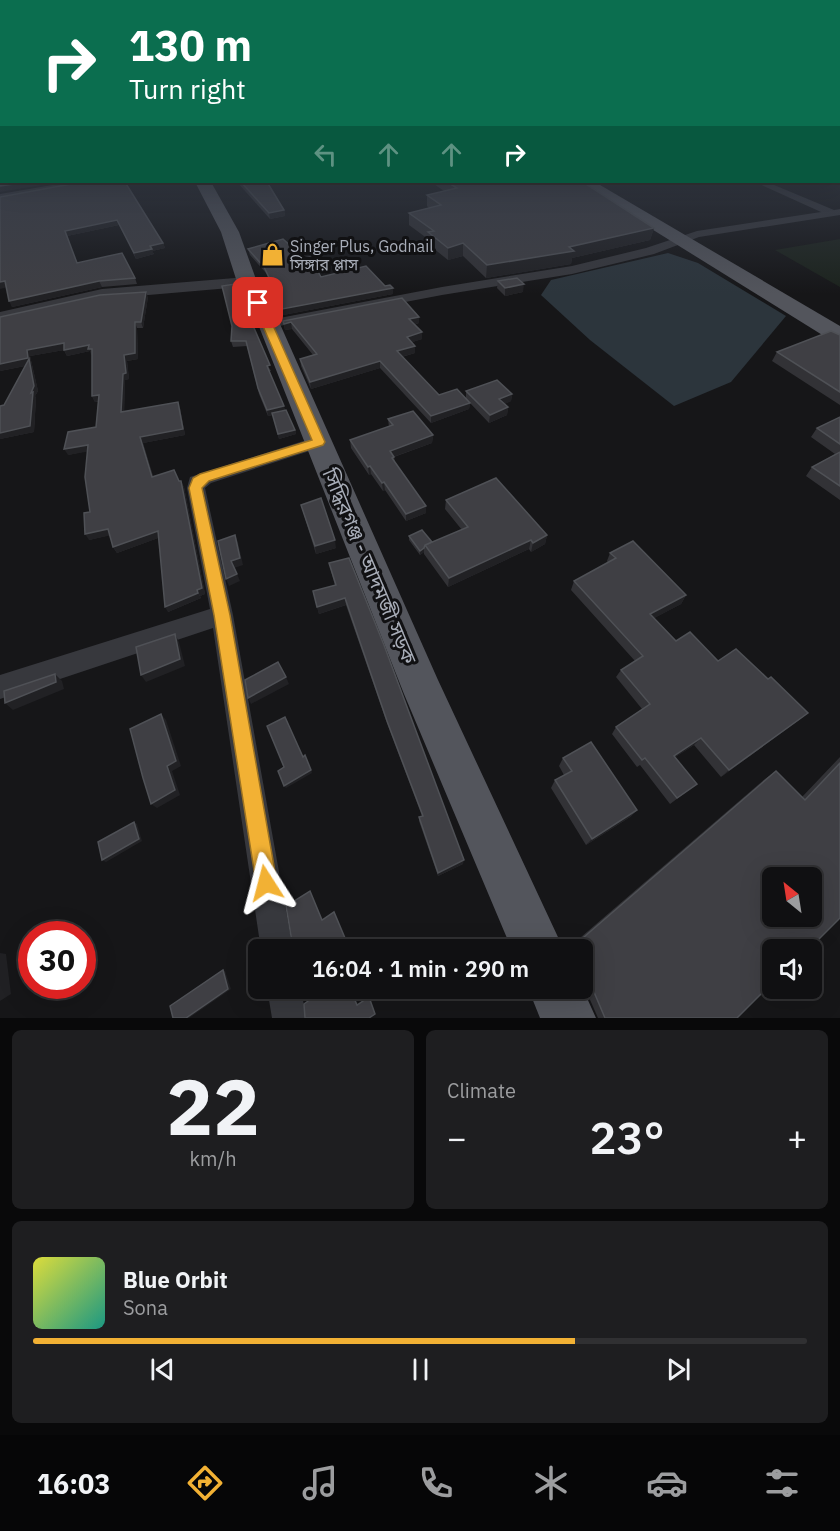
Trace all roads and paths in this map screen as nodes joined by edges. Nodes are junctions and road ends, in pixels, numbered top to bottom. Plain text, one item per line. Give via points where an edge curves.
1 (212, 200) edge
2 (612, 200) edge
3 (803, 200) edge
4 (837, 213) edge
5 (680, 241) junction
6 (247, 282) junction
7 (0, 317) edge
8 (269, 324) junction
9 (840, 336) edge
10 (319, 442) junction
11 (222, 615) junction
12 (0, 687) edge
13 (275, 939) edge
14 (533, 939) edge
15 (286, 999) edge
16 (560, 999) edge
17 (289, 1018) edge
18 (568, 1018) edge

1 - 6 main road, সিদ্ধিরগঞ্জ - আদমজী সড়ক via 230,232
2 - 5 main road
3 - 4 street
4 - 5 street via 707,232
5 - 8 street via 572,270
5 - 9 main road
6 - 7 street via 102,294
6 - 8 main road, সিদ্ধিরগঞ্জ - আদমজী সড়ক
8 - 10 main road, সিদ্ধিরগঞ্জ - আদমজী সড়ক
10 - 11 street via 197,482
10 - 14 main road, সিদ্ধিরগঞ্জ - আদমজী সড়ক via 424,694
11 - 12 street
11 - 13 street
15 - 17 street
16 - 18 main road

